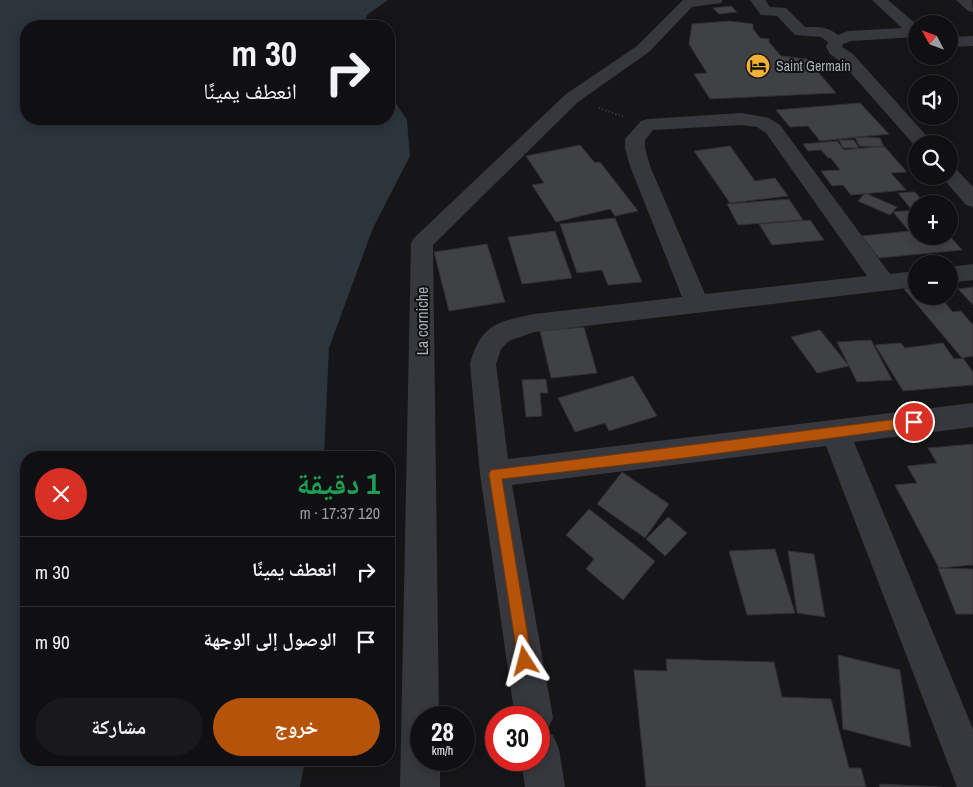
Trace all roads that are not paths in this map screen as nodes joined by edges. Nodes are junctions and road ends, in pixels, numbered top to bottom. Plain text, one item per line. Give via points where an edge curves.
1 (716, 0) edge
2 (757, 0) edge
3 (879, 0) edge
4 (963, 0) edge
5 (973, 8) edge
6 (908, 28) edge
7 (973, 28) edge
8 (958, 29) edge
9 (908, 36) edge
10 (908, 38) edge
11 (836, 41) junction
12 (973, 41) edge
13 (958, 42) edge
14 (847, 58) junction
15 (916, 135) edge
16 (958, 183) edge
17 (973, 200) edge
18 (973, 272) edge
19 (958, 274) edge
20 (908, 280) edge
21 (884, 283) junction
22 (697, 304) junction
23 (973, 415) edge
24 (835, 432) junction
25 (495, 474) junction
26 (532, 706) edge
27 (542, 771) edge
28 (973, 777) edge
29 (420, 787) edge
30 (545, 787) edge

1 - 29 street, La corniche via 688,3 643,49 572,98 422,243
2 - 11 street via 766,12 782,11 801,32 824,32
3 - 6 street
4 - 5 street
7 - 8 street
9 - 11 street via 848,36
10 - 14 street via 860,49 851,52
11 - 14 street via 836,51
12 - 13 street
14 - 15 street
16 - 17 street
18 - 19 street
20 - 21 street
21 - 22 street
21 - 22 street via 774,129 762,122 741,119 648,125 635,139 635,148
22 - 25 street via 534,323 495,337 486,348 483,364
23 - 24 street
24 - 25 street
24 - 28 street
25 - 26 street
27 - 30 street

